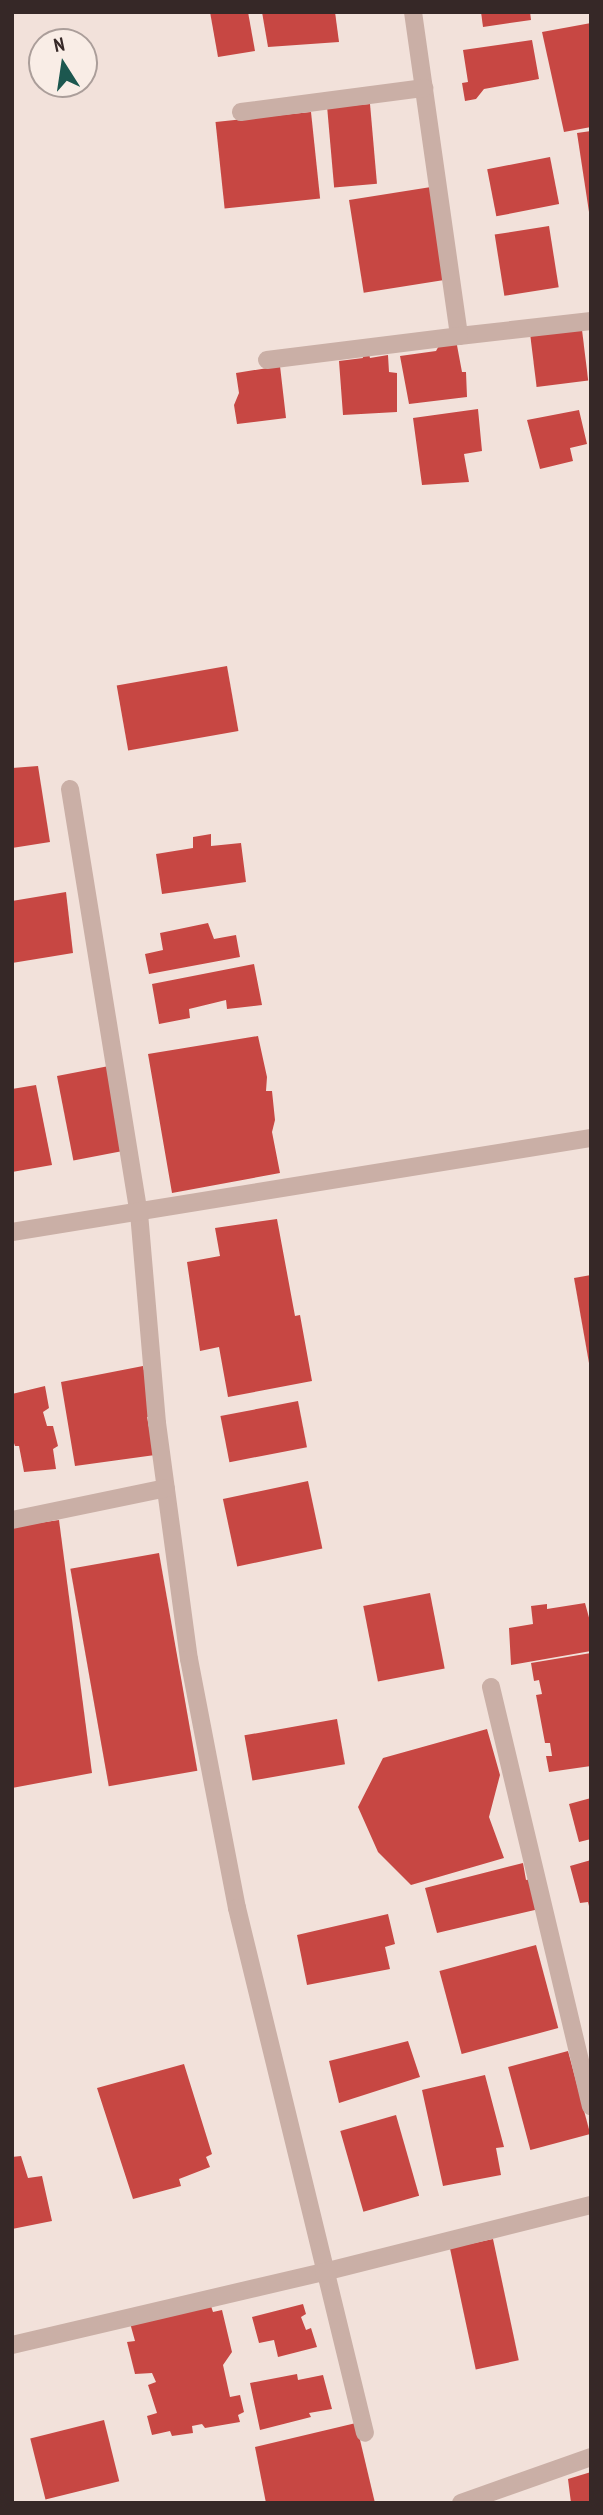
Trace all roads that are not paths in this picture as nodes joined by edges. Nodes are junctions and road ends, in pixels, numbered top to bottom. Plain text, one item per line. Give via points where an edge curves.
1 (413, 12) edge
2 (424, 88) junction
3 (241, 112) dead end
4 (591, 321) edge
5 (459, 336) junction
6 (267, 360) dead end
7 (70, 789) dead end
8 (591, 1138) edge
9 (139, 1213) junction
10 (12, 1232) edge
11 (166, 1488) junction
12 (12, 1520) edge
13 (491, 1688) dead end
14 (591, 2106) edge
15 (591, 2205) edge
16 (324, 2272) junction
17 (12, 2345) edge
18 (365, 2432) dead end
19 (591, 2457) edge
20 (461, 2503) edge

1 - 2 street
2 - 3 street
2 - 5 street
4 - 5 street
5 - 6 street
7 - 9 street
8 - 9 street
9 - 10 street
9 - 11 street
11 - 12 street
11 - 16 street via 189,1659 237,1908
13 - 14 street
15 - 16 street
16 - 17 street
16 - 18 street
19 - 20 street

